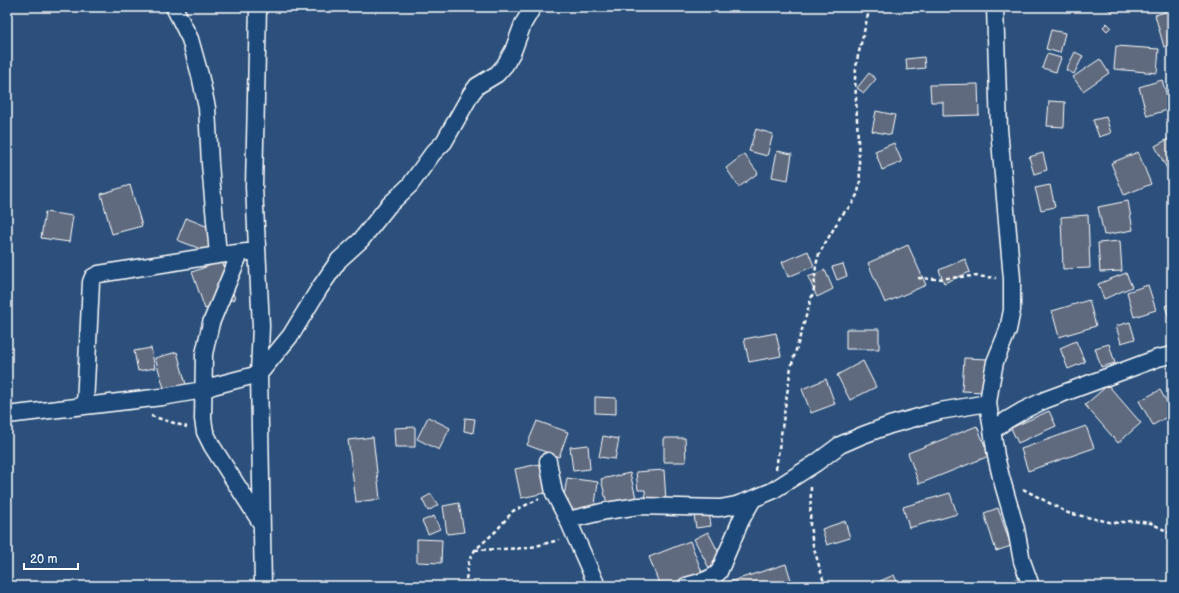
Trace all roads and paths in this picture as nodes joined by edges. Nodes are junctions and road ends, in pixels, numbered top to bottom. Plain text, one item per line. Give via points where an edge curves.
1 (174, 7) edge
2 (258, 7) edge
3 (533, 7) edge
4 (870, 7) edge
5 (996, 7) edge
6 (257, 251) junction
7 (240, 253) junction
8 (218, 256) junction
9 (918, 278) dead end
10 (1012, 279) junction
11 (1172, 355) edge
12 (259, 374) junction
13 (203, 390) junction
14 (988, 403) junction
15 (85, 405) junction
16 (147, 414) dead end
17 (7, 415) edge
18 (192, 429) dead end
19 (992, 430) junction
20 (548, 461) dead end
21 (816, 463) junction
22 (1001, 477) junction
23 (772, 491) junction
24 (554, 493) junction
25 (754, 499) junction
26 (568, 520) junction
27 (261, 523) junction
28 (1172, 534) edge
29 (575, 535) junction
30 (475, 550) junction
31 (592, 583) edge
32 (263, 586) edge
33 (465, 586) edge
34 (686, 586) edge
35 (825, 586) edge
36 (1031, 586) edge

1 - 8 street via 190,39 207,108
2 - 6 street via 254,187
3 - 12 street via 505,66 470,94 444,142 410,185 388,206 361,240 339,260 291,335
4 - 23 path via 855,78 860,181 858,193 819,254 814,289 791,368
5 - 10 street via 999,129
6 - 7 street
6 - 12 street via 261,326
7 - 8 street
7 - 13 street via 211,323 204,354
8 - 15 street via 93,277
9 - 10 path via 974,276
10 - 14 street via 1012,310 1008,330 995,362
11 - 19 street via 1045,400
12 - 13 street
12 - 27 street
13 - 15 street
13 - 27 street via 205,432
14 - 19 street
14 - 21 street via 940,411 890,425 840,445
15 - 17 street
16 - 18 path
19 - 22 street
20 - 24 street
21 - 23 street
21 - 35 path via 811,490 810,525 812,545
22 - 28 path via 1068,514 1114,523 1132,520 1151,523
22 - 36 street via 1022,561
23 - 25 street
24 - 26 street
24 - 30 path via 513,511
25 - 26 street via 720,508 639,506
25 - 34 street via 741,520 719,572 714,577
26 - 29 street
27 - 32 street
29 - 30 path via 528,548
29 - 31 street
30 - 33 path via 469,560

